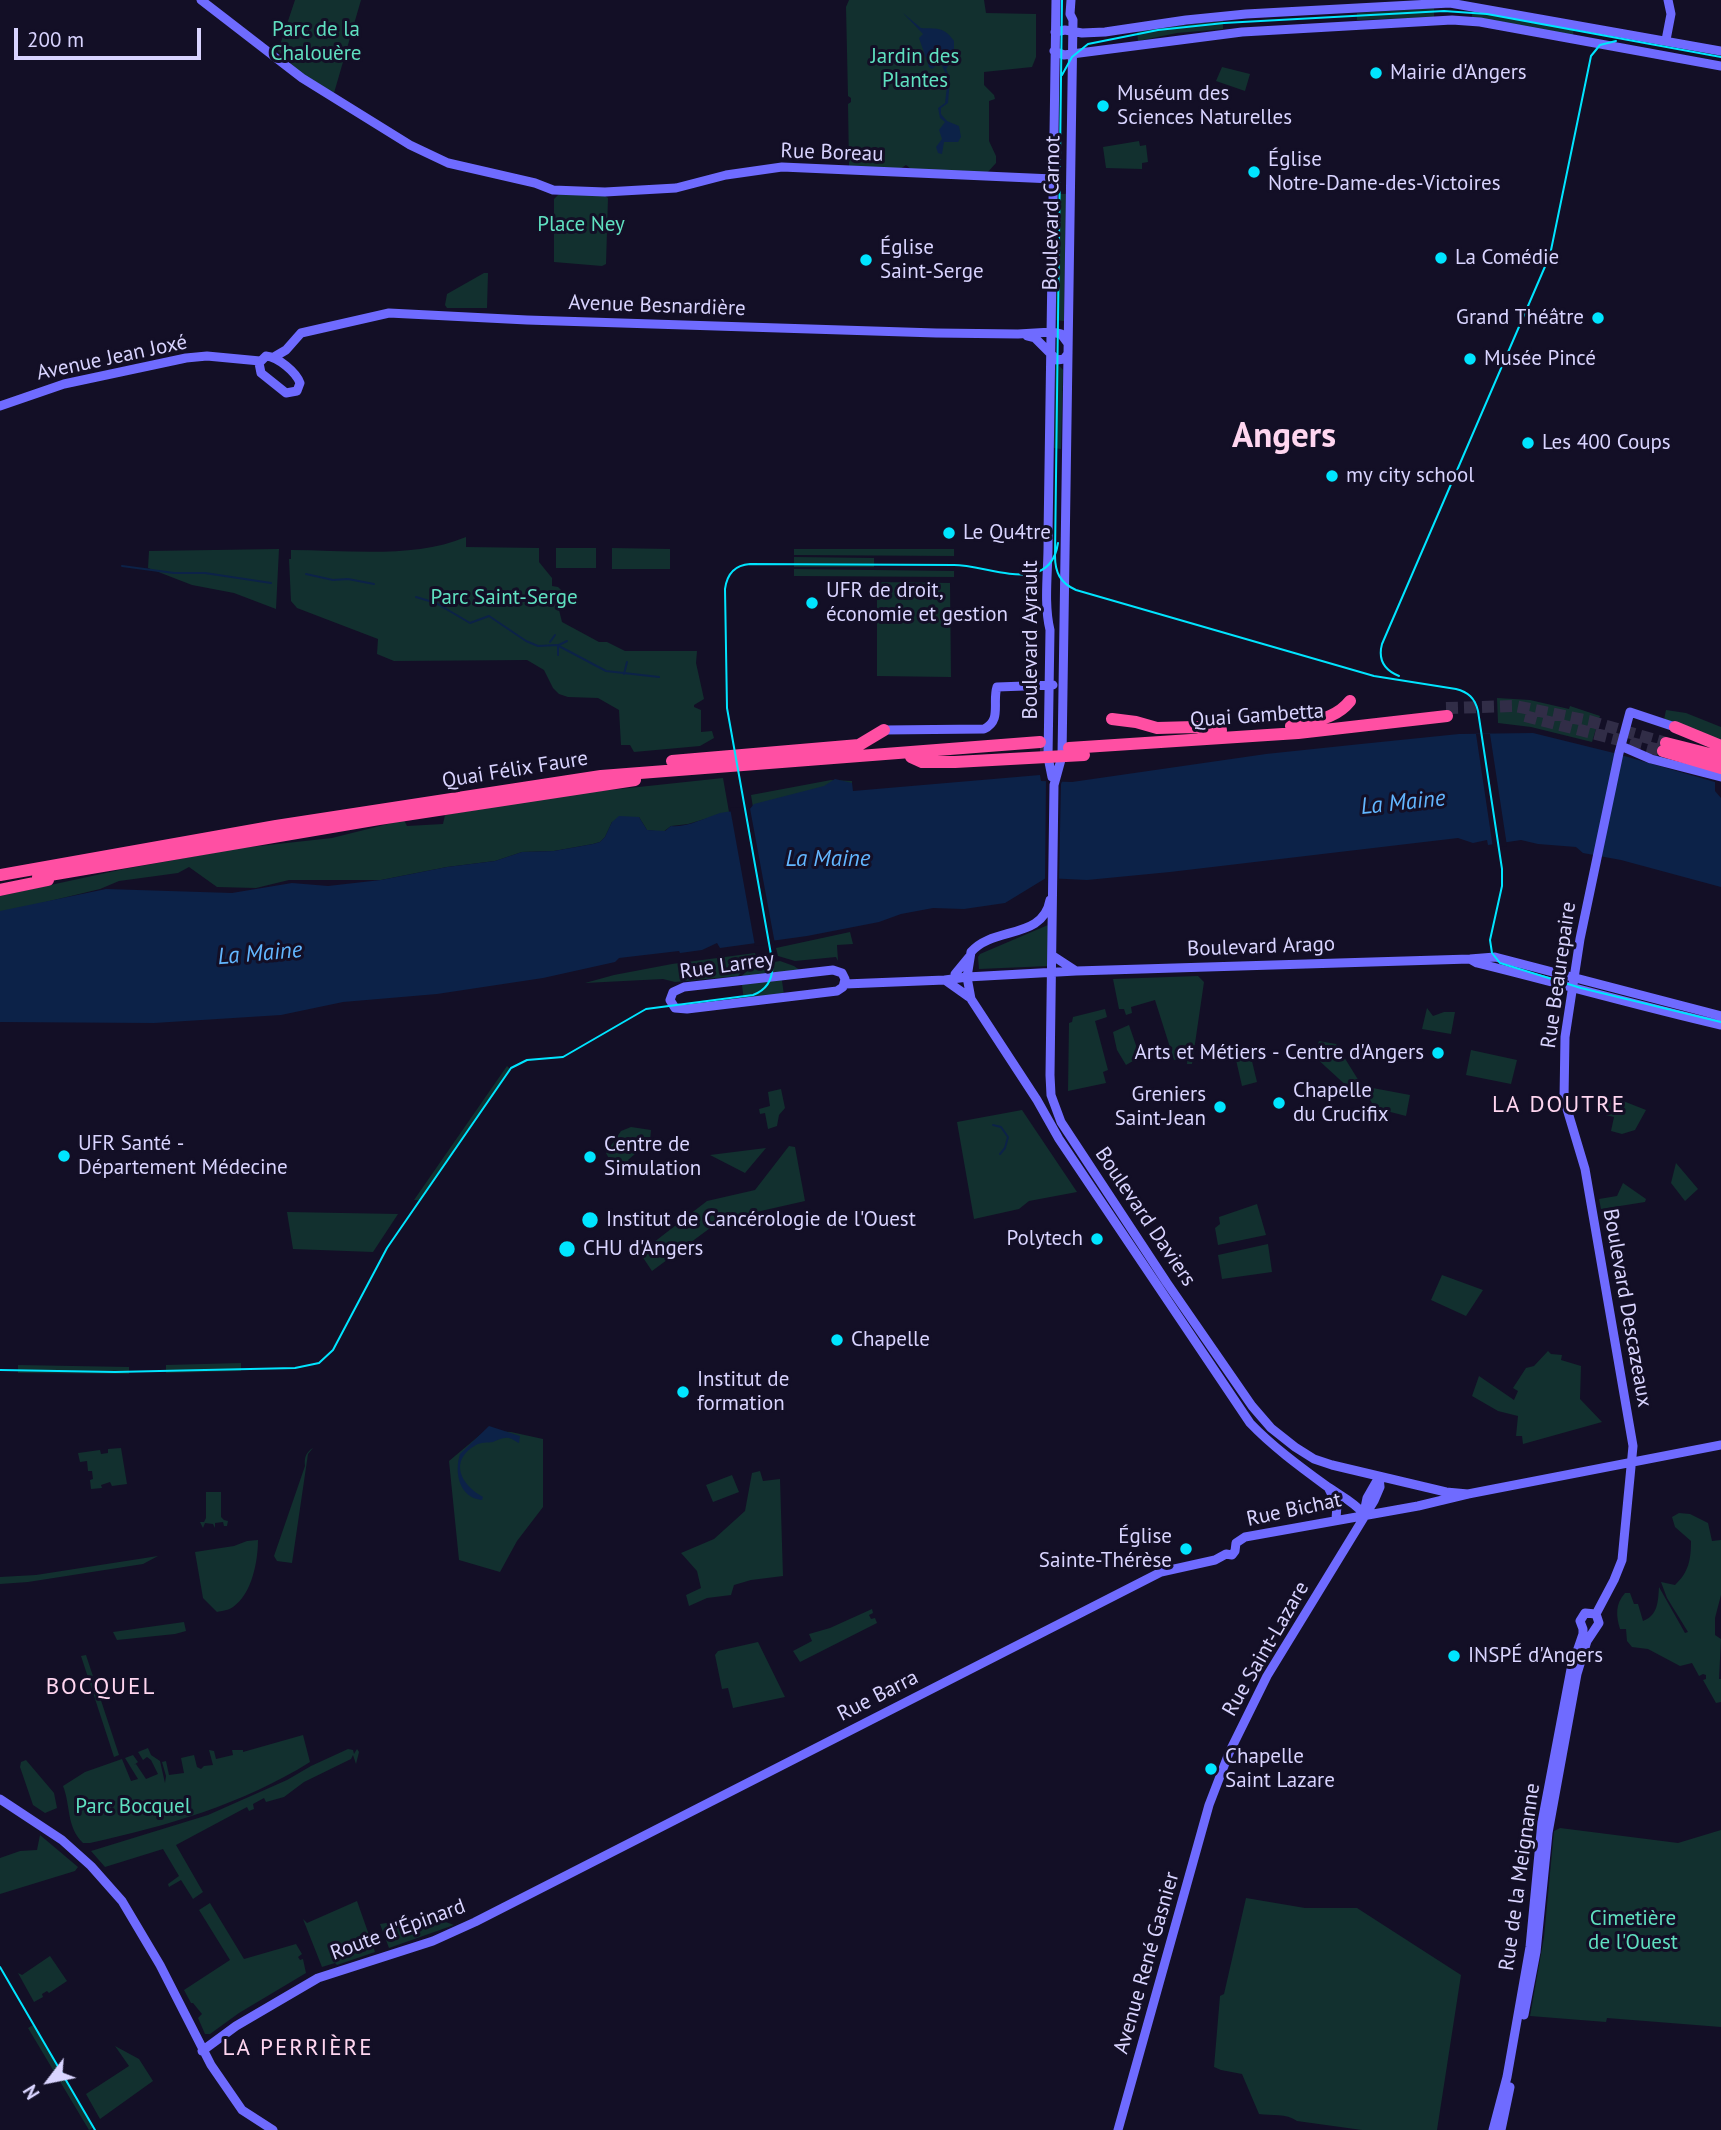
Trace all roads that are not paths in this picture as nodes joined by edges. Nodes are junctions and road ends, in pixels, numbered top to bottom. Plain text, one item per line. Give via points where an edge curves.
1 (201, 0) edge
2 (1056, 0) edge
3 (1071, 0) edge
4 (1668, 0) edge
5 (1073, 31) junction
6 (1055, 32) junction
7 (1666, 40) junction
8 (1054, 51) junction
9 (1721, 51) edge
10 (1071, 52) junction
11 (1084, 52) junction
12 (1721, 66) edge
13 (1072, 69) junction
14 (1053, 179) junction
15 (1052, 332) junction
16 (1018, 334) junction
17 (1067, 342) junction
18 (289, 346) junction
19 (1052, 354) junction
20 (274, 357) junction
21 (1064, 358) junction
22 (260, 365) junction
23 (288, 369) junction
24 (1067, 372) joint
25 (0, 406) edge
26 (1048, 684) junction
27 (1061, 692) junction
28 (1350, 701) dead end
29 (1449, 716) tunnel mouth
30 (1112, 719) dead end
31 (1675, 727) joint
32 (1294, 729) junction
33 (884, 730) joint
34 (1221, 730) junction
35 (1721, 747) edge
36 (1055, 749) junction
37 (1620, 750) junction
38 (797, 752) junction
39 (1721, 757) edge
40 (813, 758) junction
41 (1721, 768) edge
42 (601, 776) junction
43 (1721, 777) edge
44 (1, 870) edge
45 (66, 872) junction
46 (0, 883) edge
47 (1052, 884) junction
48 (0, 890) edge
49 (1053, 956) junction
50 (969, 957) junction
51 (1470, 959) junction
52 (1076, 971) junction
53 (1053, 972) junction
54 (955, 974) junction
55 (967, 977) junction
56 (1573, 977) junction
57 (920, 980) junction
58 (945, 980) junction
59 (845, 984) junction
60 (1572, 989) junction
61 (971, 999) junction
62 (1721, 1016) edge
63 (1721, 1025) edge
64 (1582, 1161) joint
65 (1721, 1445) edge
66 (1633, 1462) junction
67 (1380, 1477) junction
68 (1328, 1487) junction
69 (1468, 1494) junction
70 (1364, 1514) junction
71 (1336, 1520) junction
72 (1161, 1572) joint
73 (1596, 1614) junction
74 (1588, 1630) junction
75 (0, 1798) edge
76 (1209, 1805) joint
77 (611, 1852) joint
78 (202, 2051) junction
79 (273, 2130) edge
80 (1118, 2130) edge
81 (1493, 2130) edge
82 (1501, 2130) edge

1 - 14 main road, Rue Boreau via 302,78 367,121 453,164 553,190 676,188 782,167
2 - 6 main road, Boulevard Carnot
3 - 5 main road, Boulevard Carnot
4 - 7 main road via 1671,14
5 - 6 main road
5 - 7 main road via 1105,32 1234,15 1450,3
5 - 10 main road, Boulevard Carnot
6 - 8 main road, Boulevard Carnot
7 - 9 main road
8 - 10 main road via 1061,55
8 - 14 main road, Boulevard Carnot
10 - 11 main road
10 - 13 main road, Boulevard Carnot
11 - 12 main road via 1237,34 1452,20
11 - 13 main road
13 - 17 main road, Boulevard Carnot
14 - 15 main road, Boulevard Carnot
15 - 16 main road, Avenue Besnardière
15 - 17 main road
15 - 19 main road, Boulevard Ayrault
16 - 18 main road, Avenue Besnardière via 384,314 308,331
16 - 19 main road via 1035,338
17 - 21 main road, Boulevard Carnot
18 - 20 main road
18 - 23 main road
19 - 21 main road
19 - 26 main road, Boulevard Ayrault
20 - 22 main road via 266,356
20 - 23 main road
21 - 24 main road, Boulevard Carnot
22 - 23 main road via 261,373 293,393 300,382
22 - 25 main road, Avenue Jean Joxé via 207,356 175,360 71,382
24 - 27 main road, Boulevard Ayrault
26 - 27 main road
26 - 33 main road via 997,687 996,716 991,726 981,730
26 - 36 main road, Boulevard Ayrault
27 - 36 main road, Boulevard Ayrault
28 - 32 highway via 1342,712
29 - 32 highway, Quai Gambetta via 1388,717
30 - 34 highway via 1157,728
31 - 35 highway
31 - 37 main road, Rue Beaurepaire via 1630,712
32 - 34 highway, Quai Gambetta
32 - 36 highway, Quai Gambetta via 1247,737
33 - 38 highway via 859,745
34 - 36 highway, Quai Gambetta
36 - 40 highway, Quai Félix Faure
36 - 45 highway, Quai Félix Faure via 633,780
36 - 47 main road, Boulevard Ayrault
37 - 43 main road
37 - 56 main road, Rue Beaurepaire
38 - 40 highway
38 - 42 highway via 645,764
39 - 41 highway via 1664,747
40 - 42 highway, Quai Félix Faure
42 - 44 highway, Quai Félix Faure
45 - 46 highway, Quai Félix Faure
45 - 48 highway via 47,881
47 - 49 main road, Boulevard Daviers
47 - 50 main road via 1048,908 1038,922 977,945
49 - 52 main road
49 - 53 main road, Boulevard Daviers
50 - 54 main road
50 - 55 main road
51 - 52 main road, Boulevard Arago
51 - 56 main road, Boulevard Arago via 1495,957
51 - 60 main road
52 - 53 main road, Boulevard Arago
53 - 55 main road, Rue Larrey
53 - 67 main road, Boulevard Daviers via 1050,1087 1068,1133 1261,1418 1314,1459
54 - 55 main road, Rue Larrey
54 - 57 main road, Rue Larrey
55 - 58 main road, Rue Larrey
55 - 61 main road
56 - 60 main road, Rue Beaurepaire
56 - 62 main road, Boulevard Arago
57 - 58 main road, Rue Larrey
57 - 59 main road, Rue Larrey
58 - 61 main road
59 - 59 main road, Rue Larrey via 842,973 833,970 680,988 670,1000 679,1010 695,1009 837,991
60 - 63 main road
60 - 64 main road, Rue Beaurepaire via 1564,1099
61 - 68 main road, Boulevard Daviers via 1250,1423
64 - 66 main road, Boulevard Descazeaux
65 - 66 main road, Rue Bichat
66 - 69 main road, Rue Bichat
66 - 73 main road via 1622,1559
67 - 69 main road, Boulevard Daviers
67 - 70 main road, Rue Saint-Lazare via 1377,1494
68 - 70 main road, Boulevard Daviers
68 - 71 main road via 1337,1505
69 - 70 main road, Rue Bichat
70 - 71 main road, Rue Bichat
70 - 76 main road, Rue Saint-Lazare via 1267,1676
71 - 72 main road, Rue Bichat via 1250,1535 1239,1540 1234,1554
72 - 77 main road, Rue Barra
73 - 74 main road via 1596,1629
73 - 74 main road via 1583,1615 1580,1621
74 - 81 main road, Rue de la Meignanne via 1572,1669 1542,1822 1530,1947
74 - 82 main road, Rue de la Meignanne via 1548,1833 1536,1952
75 - 78 main road via 62,1840 122,1901
76 - 80 main road, Avenue René Gasnier
77 - 78 main road, Route d'Épinard via 433,1941 318,1978
78 - 79 main road via 242,2110

